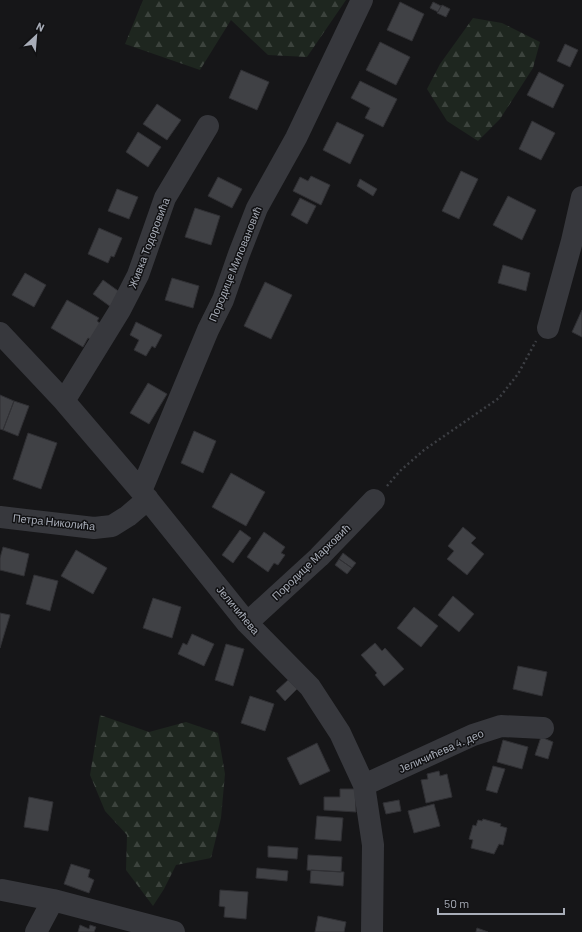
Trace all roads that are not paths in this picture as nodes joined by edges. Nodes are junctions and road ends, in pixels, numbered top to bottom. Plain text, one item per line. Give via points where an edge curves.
1 (362, 0) edge
2 (208, 126) dead end
3 (582, 197) edge
4 (548, 328) road end
5 (0, 334) edge
6 (64, 401) junction
7 (144, 495) junction
8 (374, 500) road end
9 (0, 517) edge
10 (247, 623) junction
11 (543, 728) dead end
12 (364, 785) junction
13 (2, 890) dead end
14 (53, 900) junction
15 (36, 932) edge
16 (174, 932) edge
17 (372, 932) edge

1 - 7 street, Породице Миловановић via 296,138 257,208 224,300 193,366
2 - 6 street, Живка Тодоровића via 165,198 138,275 120,310
3 - 4 street
5 - 6 street, Јеличићева
6 - 7 street, Јеличићева
7 - 9 street, Петра Николића via 128,516 112,526 94,528
7 - 10 street, Јеличићева
8 - 10 street, Породице Марковић via 319,557
10 - 12 street, Јеличићева via 310,687 340,733
11 - 12 street, Јеличићева 4. део via 501,726 473,734
12 - 17 street, Јеличићева via 373,845
13 - 14 street
14 - 15 street
14 - 16 street

